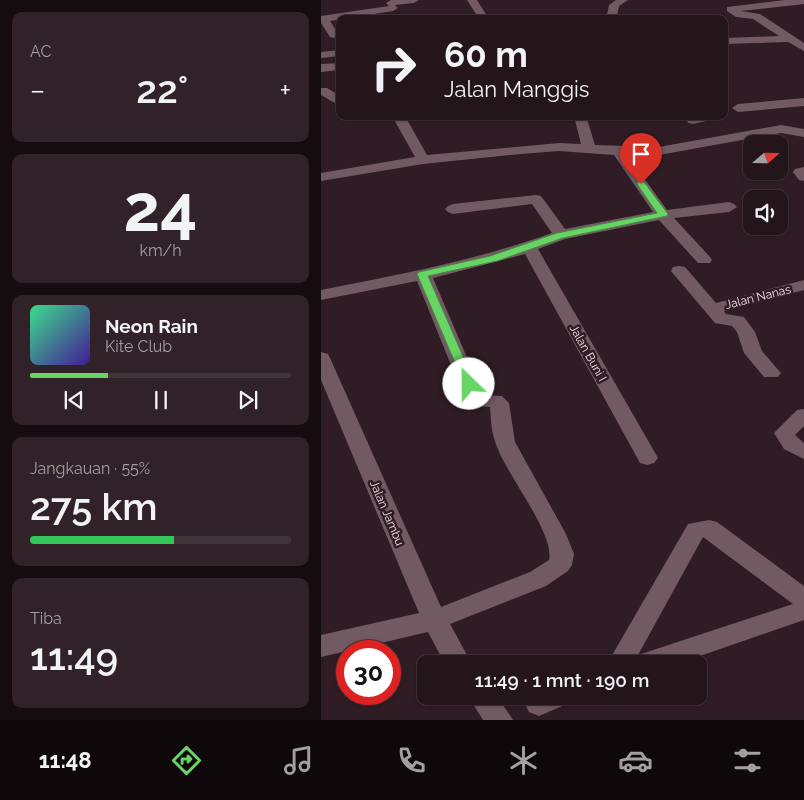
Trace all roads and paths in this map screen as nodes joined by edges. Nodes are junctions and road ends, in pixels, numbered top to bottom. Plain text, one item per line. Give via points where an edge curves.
1 (415, 0) edge
2 (472, 0) edge
3 (623, 0) edge
4 (804, 0) edge
5 (733, 5) edge
6 (392, 7) edge
7 (346, 15) edge
8 (481, 15) edge
9 (612, 15) edge
10 (336, 17) edge
11 (323, 19) edge
12 (334, 35) dead end
13 (790, 39) junction
14 (728, 41) edge
15 (804, 48) edge
16 (336, 53) edge
17 (321, 55) edge
18 (336, 66) edge
19 (321, 68) edge
20 (323, 91) dead end
21 (336, 99) edge
22 (804, 102) edge
23 (728, 103) edge
24 (739, 109) junction
25 (728, 112) edge
26 (400, 120) edge
27 (581, 120) edge
28 (772, 130) junction
29 (804, 133) edge
30 (589, 148) junction
31 (619, 151) junction
32 (423, 160) junction
33 (804, 170) edge
34 (321, 177) edge
35 (804, 177) edge
36 (729, 207) dead end
37 (453, 209) dead end
38 (663, 214) junction
39 (561, 235) junction
40 (529, 248) junction
41 (704, 260) dead end
42 (679, 272) dead end
43 (423, 274) junction
44 (804, 285) edge
45 (321, 295) edge
46 (712, 308) junction
47 (321, 358) edge
48 (771, 373) dead end
49 (804, 415) edge
50 (804, 452) edge
51 (647, 458) dead end
52 (804, 599) edge
53 (804, 610) edge
54 (434, 620) junction
55 (321, 646) edge
56 (454, 655) edge
57 (625, 655) edge
58 (672, 655) edge
59 (488, 705) edge
60 (499, 720) edge

1 - 6 street
2 - 8 street
3 - 9 street via 614,5
4 - 5 street
5 - 13 street via 740,15 756,16
6 - 7 street
10 - 11 street
11 - 12 street
13 - 14 street
13 - 15 street
16 - 17 street
18 - 19 street
20 - 21 street
22 - 24 street
23 - 24 street
24 - 25 street
24 - 28 street
26 - 32 street
27 - 30 street
28 - 29 street via 787,128
28 - 31 street via 659,151
30 - 31 street
30 - 32 street via 531,149
31 - 38 street
32 - 34 street
33 - 35 street via 800,172
36 - 38 street
37 - 39 street via 536,199
38 - 39 street
38 - 41 street
39 - 40 street
40 - 43 street
40 - 51 street, Jalan Buni I
42 - 46 street
43 - 45 street
43 - 54 street via 477,402 495,400 499,403 505,442 555,534 562,554 560,565 538,579
44 - 46 street, Jalan Nanas
46 - 48 street via 724,321 737,321 746,332 753,353
47 - 54 street, Jalan Jambu
49 - 50 street via 783,433 790,444
52 - 57 street via 709,528 703,527 696,530
53 - 58 street
54 - 55 street
54 - 56 street, Jalan Jambu
59 - 60 street

